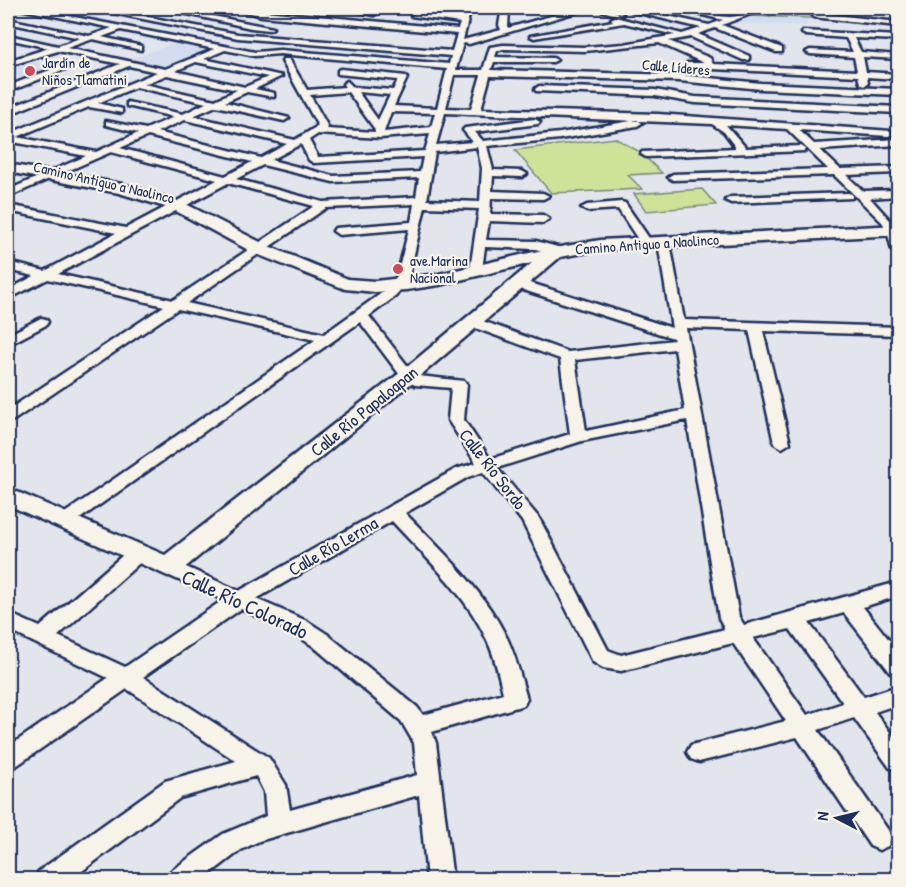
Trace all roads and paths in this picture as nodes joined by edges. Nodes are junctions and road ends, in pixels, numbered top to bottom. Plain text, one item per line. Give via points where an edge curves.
1 (19, 8) edge
2 (92, 8) edge
3 (164, 8) edge
4 (235, 8) edge
5 (316, 8) edge
6 (506, 8) edge
7 (586, 8) edge
8 (597, 8) edge
9 (637, 8) edge
10 (678, 8) edge
11 (732, 8) edge
12 (763, 8) edge
13 (179, 9) edge
14 (349, 9) edge
15 (71, 10) dead end
16 (751, 12) junction
17 (386, 14) dead end
18 (619, 14) junction
19 (55, 15) junction
20 (816, 15) edge
21 (409, 16) dead end
22 (308, 17) junction
23 (148, 19) junction
24 (730, 19) junction
25 (38, 20) junction
26 (233, 21) junction
27 (607, 21) junction
28 (8, 23) edge
29 (23, 24) junction
30 (898, 24) edge
31 (711, 26) junction
32 (120, 28) junction
33 (275, 28) dead end
34 (585, 28) junction
35 (461, 29) edge
36 (207, 31) junction
37 (506, 31) junction
38 (849, 31) junction
39 (552, 33) junction
40 (806, 33) junction
41 (338, 34) dead end
42 (689, 35) junction
43 (250, 36) junction
44 (534, 36) dead end
45 (8, 37) edge
46 (91, 38) junction
47 (898, 38) edge
48 (660, 40) junction
49 (334, 43) junction
50 (624, 46) junction
51 (58, 48) junction
52 (138, 48) dead end
53 (223, 48) junction
54 (779, 50) dead end
55 (810, 52) junction
56 (8, 53) edge
57 (858, 55) junction
58 (898, 57) edge
59 (29, 58) junction
60 (746, 58) dead end
61 (490, 59) junction
62 (196, 60) junction
63 (553, 60) dead end
64 (286, 61) dead end
65 (586, 62) junction
66 (130, 63) junction
67 (8, 64) edge
68 (642, 65) dead end
69 (690, 65) dead end
70 (711, 67) junction
71 (453, 69) junction
72 (772, 70) junction
73 (815, 71) junction
74 (168, 72) junction
75 (486, 73) junction
76 (540, 74) junction
77 (864, 74) junction
78 (276, 76) junction
79 (294, 76) junction
80 (601, 76) junction
81 (898, 76) edge
82 (642, 77) junction
83 (137, 85) junction
84 (774, 87) junction
85 (247, 88) junction
86 (8, 89) edge
87 (350, 89) junction
88 (864, 90) junction
89 (600, 91) junction
90 (898, 92) edge
91 (304, 93) junction
92 (396, 93) junction
93 (271, 95) dead end
94 (216, 103) junction
95 (89, 104) junction
96 (130, 104) dead end
97 (539, 105) junction
98 (778, 105) junction
99 (10, 108) edge
100 (388, 109) junction
101 (898, 110) edge
102 (119, 111) dead end
103 (441, 111) junction
104 (475, 112) junction
105 (648, 113) junction
106 (184, 117) junction
107 (284, 118) dead end
108 (715, 121) junction
109 (109, 123) dead end
110 (35, 124) junction
111 (784, 125) junction
112 (886, 128) edge
113 (436, 129) junction
114 (315, 131) junction
115 (379, 131) junction
116 (149, 132) junction
117 (560, 135) junction
118 (8, 137) edge
119 (300, 141) junction
120 (480, 144) junction
121 (806, 148) junction
122 (110, 150) junction
123 (743, 150) junction
124 (430, 151) junction
125 (646, 154) dead end
126 (99, 155) junction
127 (8, 161) edge
128 (260, 161) junction
129 (8, 168) edge
130 (898, 170) edge
131 (824, 172) junction
132 (837, 172) junction
133 (486, 173) junction
134 (55, 174) junction
135 (522, 174) dead end
136 (425, 175) junction
137 (673, 177) dead end
138 (224, 180) junction
139 (898, 193) edge
140 (8, 195) edge
141 (854, 195) junction
142 (543, 196) dead end
143 (731, 200) dead end
144 (420, 202) junction
145 (181, 204) junction
146 (323, 205) junction
147 (484, 206) junction
148 (8, 207) edge
149 (587, 208) dead end
150 (543, 219) dead end
151 (416, 225) junction
152 (339, 231) dead end
153 (126, 232) junction
154 (894, 236) edge
155 (478, 243) junction
156 (655, 243) junction
157 (264, 247) junction
158 (557, 251) junction
159 (8, 266) edge
160 (476, 270) junction
161 (44, 275) junction
162 (8, 280) edge
163 (519, 284) junction
164 (398, 285) junction
165 (8, 295) edge
166 (174, 305) junction
167 (361, 315) junction
168 (41, 322) dead end
169 (472, 322) junction
170 (755, 327) junction
171 (898, 331) edge
172 (679, 334) junction
173 (327, 339) junction
174 (8, 341) edge
175 (567, 357) junction
176 (408, 376) junction
177 (695, 413) junction
178 (8, 417) edge
179 (579, 437) junction
180 (782, 443) dead end
181 (485, 464) junction
182 (8, 496) edge
183 (394, 512) junction
184 (65, 521) junction
185 (137, 554) junction
186 (168, 567) junction
187 (898, 589) edge
188 (240, 599) junction
189 (849, 603) junction
190 (795, 620) junction
191 (8, 621) edge
192 (739, 635) junction
193 (43, 637) junction
194 (898, 666) edge
195 (126, 677) junction
196 (898, 695) edge
197 (859, 709) junction
198 (418, 726) junction
199 (802, 726) junction
200 (699, 753) dead end
201 (8, 759) edge
202 (898, 761) edge
203 (261, 765) junction
204 (429, 782) junction
205 (279, 823) junction
206 (879, 838) dead end
207 (48, 879) edge
208 (180, 879) edge
209 (440, 879) edge

1 - 19 street, Calle Líderes
2 - 23 street
3 - 13 street
4 - 22 street via 258,14
5 - 22 street
6 - 37 street
7 - 37 street
8 - 18 street
9 - 18 street
9 - 31 street
10 - 24 street
11 - 16 street
12 - 16 street
13 - 23 street
13 - 26 street
14 - 17 street
15 - 19 street
16 - 24 street
18 - 27 street
19 - 25 street
19 - 32 street, Calle Líderes
20 - 30 street
20 - 38 street
20 - 40 street
21 - 35 street
22 - 35 street
23 - 32 street
23 - 36 street
24 - 31 street
25 - 28 street
25 - 29 street
26 - 33 street
26 - 36 street
27 - 34 street
27 - 42 street via 625,21
28 - 29 street
29 - 46 street
31 - 42 street
31 - 54 street
32 - 46 street
32 - 53 street, Calle Líderes
34 - 39 street
34 - 50 street
35 - 37 street
35 - 37 street
35 - 49 street
35 - 71 street
36 - 43 street
38 - 40 street
38 - 47 street
38 - 57 street
39 - 44 street
39 - 65 street
40 - 55 street
41 - 49 street
42 - 48 street
42 - 60 street
43 - 49 street
43 - 53 street
45 - 51 street
46 - 51 street
46 - 52 street
48 - 50 street
48 - 70 street via 707,60
50 - 65 street
51 - 59 street
51 - 66 street
53 - 62 street
53 - 71 street, Calle Líderes via 255,54 280,52
55 - 57 street
55 - 73 street
56 - 59 street
57 - 58 street
57 - 77 street
59 - 67 street
59 - 86 street via 66,67
61 - 63 street
61 - 65 street via 491,50 503,46
61 - 75 street
62 - 74 street
62 - 78 street
64 - 79 street
65 - 76 street, Calle Líderes
65 - 80 street, Calle Líderes
66 - 74 street
66 - 99 street
68 - 82 street
69 - 70 street
70 - 72 street
71 - 75 street, Calle Líderes
71 - 103 street
72 - 73 street
72 - 84 street
73 - 77 street
74 - 83 street
74 - 85 street
75 - 76 street, Calle Líderes
75 - 104 street
76 - 97 street
77 - 81 street
77 - 88 street
78 - 79 street
78 - 85 street
79 - 91 street
80 - 82 street, Calle Líderes
80 - 89 street
82 - 84 street, Calle Líderes
83 - 94 street
83 - 95 street
84 - 88 street, Calle Líderes
84 - 98 street
85 - 93 street
85 - 94 street
87 - 91 street
87 - 92 street
87 - 92 street via 341,72 403,78
87 - 115 street
88 - 90 street, Calle Líderes
88 - 112 street
89 - 97 street
89 - 98 street
91 - 114 street via 322,127
92 - 100 street
94 - 106 street
94 - 107 street
95 - 102 street
95 - 110 street
96 - 106 street
97 - 104 street
97 - 105 street
97 - 117 street
97 - 120 street via 468,130
98 - 112 street
99 - 110 street
100 - 103 street
100 - 115 street
101 - 112 street
103 - 104 street
103 - 113 street
105 - 108 street
105 - 117 street via 647,121
106 - 116 street
106 - 119 street
108 - 111 street
108 - 123 street
109 - 116 street
110 - 118 street
111 - 112 street
111 - 121 street
112 - 121 street
113 - 115 street
113 - 124 street
114 - 115 street
114 - 119 street
116 - 122 street
116 - 128 street
117 - 120 street
118 - 126 street
119 - 124 street via 314,160
119 - 128 street
120 - 124 street
120 - 133 street via 486,156
121 - 123 street
121 - 131 street
121 - 132 street
122 - 126 street
122 - 138 street
123 - 125 street
124 - 136 street
126 - 134 street
127 - 134 main road, Camino Antiguo a Naolinco
128 - 136 street via 342,180
128 - 138 street
129 - 134 main road, Camino Antiguo a Naolinco
130 - 132 street
131 - 132 street
131 - 137 street
131 - 141 street
132 - 141 street
133 - 135 street
133 - 147 street
134 - 140 street
134 - 145 main road, Camino Antiguo a Naolinco
136 - 144 street
138 - 145 street
138 - 146 street
139 - 141 street
141 - 143 street
141 - 154 street
142 - 147 street
144 - 146 street
144 - 147 street
144 - 151 street
145 - 153 street
145 - 157 main road, Camino Antiguo a Naolinco
146 - 157 street
147 - 150 street
147 - 155 street
148 - 153 street
149 - 156 street via 621,205
151 - 152 street
151 - 164 street
153 - 161 street
154 - 156 main road, Camino Antiguo a Naolinco via 771,235
155 - 158 street via 536,245
155 - 160 street
156 - 158 main road, Camino Antiguo a Naolinco
156 - 172 street
157 - 164 main road, Camino Antiguo a Naolinco via 345,284
157 - 166 street
158 - 160 main road, Camino Antiguo a Naolinco
158 - 163 main road, Calle Río Papaloapan
159 - 161 street
160 - 164 main road, Camino Antiguo a Naolinco
161 - 162 street
161 - 165 street
161 - 166 street
163 - 169 main road, Calle Río Papaloapan
163 - 172 street
164 - 167 street
166 - 173 street
166 - 178 street
167 - 173 street
167 - 176 street
168 - 174 street
169 - 175 street
169 - 176 main road, Calle Río Papaloapan
170 - 171 street
170 - 172 street
170 - 180 street
172 - 175 street
172 - 177 street
173 - 184 street
175 - 179 street
176 - 181 street, Calle Río Sordo via 415,381 459,384 456,420
176 - 186 main road, Calle Río Papaloapan
177 - 179 street, Calle Río Lerma
177 - 192 street via 729,618
179 - 181 street, Calle Río Lerma
181 - 183 street, Calle Río Lerma
181 - 192 street, Calle Río Sordo via 530,518 600,656 621,663
182 - 184 main road, Calle Río Colorado
183 - 188 street, Calle Río Lerma
183 - 198 street via 480,612 496,637 516,699
184 - 185 main road, Calle Río Colorado
185 - 186 main road, Calle Río Colorado
185 - 193 street
186 - 188 street, Calle Río Colorado
187 - 189 street
188 - 195 street, Calle Río Lerma
188 - 198 street, Calle Río Colorado via 320,640 409,714
189 - 190 street
189 - 194 street
190 - 192 street
190 - 197 street
191 - 193 street
192 - 199 street
193 - 195 street
195 - 201 street, Calle Río Lerma
195 - 203 street
196 - 197 street
197 - 199 street
197 - 202 street
198 - 204 street, Calle Río Colorado via 425,743
199 - 200 street
199 - 206 street
203 - 205 street via 276,784
203 - 207 street via 173,789
204 - 205 street
204 - 209 street, Calle Río Colorado
205 - 208 street via 232,842

